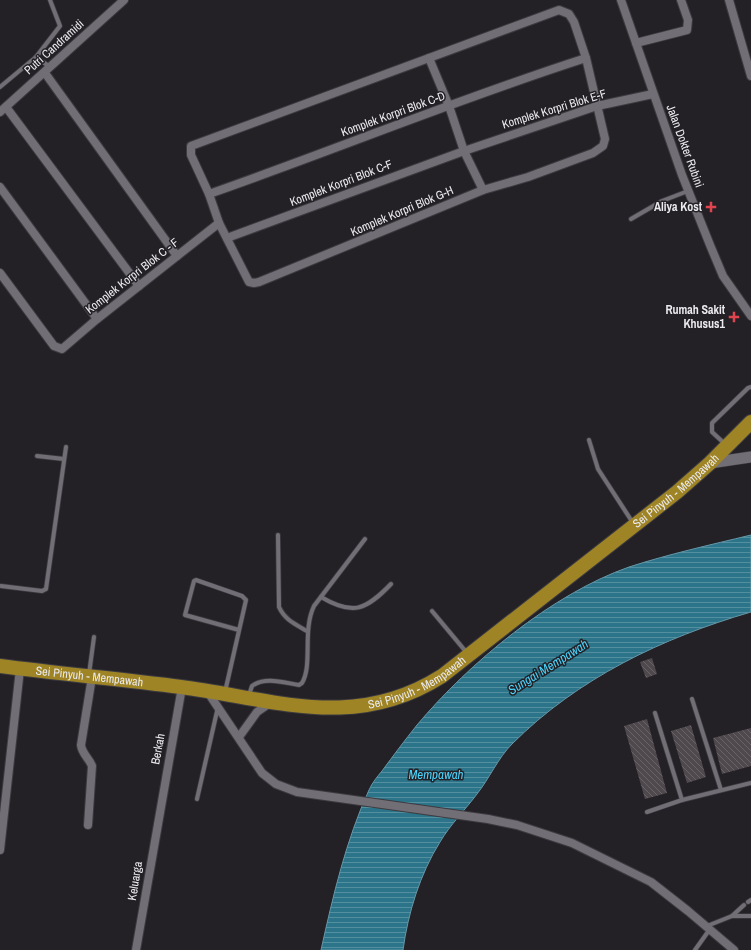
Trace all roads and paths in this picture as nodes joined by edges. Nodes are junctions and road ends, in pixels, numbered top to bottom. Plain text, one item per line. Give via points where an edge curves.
1 (50, 0) edge
2 (124, 0) edge
3 (621, 0) edge
4 (681, 0) edge
5 (729, 0) edge
6 (636, 43) junction
7 (36, 57) junction
8 (429, 58) junction
9 (586, 58) junction
10 (47, 70) junction
11 (751, 76) edge
12 (0, 87) edge
13 (653, 94) junction
14 (449, 106) junction
15 (597, 106) junction
16 (3, 110) edge
17 (464, 151) junction
18 (0, 187) edge
19 (483, 190) junction
20 (688, 191) junction
21 (209, 194) junction
22 (631, 219) dead end
23 (219, 223) junction
24 (227, 238) junction
25 (177, 256) junction
26 (0, 273) edge
27 (139, 286) junction
28 (751, 316) edge
29 (97, 319) junction
30 (751, 388) edge
31 (751, 422) edge
32 (589, 440) dead end
33 (721, 441) junction
34 (66, 447) dead end
35 (37, 456) dead end
36 (751, 457) edge
37 (64, 459) junction
38 (710, 463) junction
39 (634, 525) junction
40 (278, 535) dead end
41 (365, 539) dead end
42 (391, 584) dead end
43 (2, 586) dead end
44 (321, 597) junction
45 (432, 611) dead end
46 (239, 630) junction
47 (307, 631) junction
48 (94, 637) dead end
49 (468, 655) junction
50 (0, 666) edge
51 (20, 669) junction
52 (90, 677) junction
53 (182, 687) junction
54 (248, 699) junction
55 (692, 699) dead end
56 (221, 701) junction
57 (270, 703) junction
58 (655, 713) dead end
59 (239, 737) junction
60 (751, 783) edge
61 (721, 790) junction
62 (197, 799) dead end
63 (682, 800) junction
64 (647, 812) dead end
65 (158, 815) joint
66 (88, 825) dead end
67 (0, 850) edge
68 (744, 905) dead end
69 (732, 916) junction
70 (751, 916) edge
71 (709, 928) junction
72 (136, 950) edge
73 (695, 950) edge
74 (734, 950) edge

1 - 7 lane via 60,26
2 - 10 street, Putri Candramidi
3 - 6 street, Jalan Dokter Rubini
4 - 6 street via 688,20 687,30
5 - 11 street
6 - 13 street, Jalan Dokter Rubini
7 - 10 lane
7 - 12 lane
8 - 9 street via 559,10 569,14 574,22
8 - 14 street
8 - 21 street, Komplek Korpri Blok G-H via 191,146 191,155
9 - 14 street, Komplek Korpri Blok C-D via 502,85
9 - 15 street
10 - 16 street, Putri Candramidi
10 - 25 street
13 - 15 street, Komplek Korpri Blok E-F
13 - 20 street, Jalan Dokter Rubini
14 - 17 street
14 - 21 street, Komplek Korpri Blok C-D
15 - 17 street, Komplek Korpri Blok E-F
15 - 19 street, Komplek Korpri Blok G-H via 605,139 603,146 594,153
16 - 27 street
17 - 19 street
17 - 24 street, Komplek Korpri Blok C-F
18 - 29 street
19 - 24 street, Komplek Korpri Blok G-H via 254,284 249,282
20 - 22 lane via 662,200
20 - 28 street, Jalan Dokter Rubini via 723,276
21 - 23 street, Komplek Korpri Blok G-H
23 - 24 street, Komplek Korpri Blok G-H
23 - 25 street, Komplek Korpri Blok C - F
25 - 27 street, Komplek Korpri Blok C - F
26 - 29 street, Komplek Korpri Blok C - F via 57,349 62,349
27 - 29 street, Komplek Korpri Blok C - F
30 - 33 lane via 748,388 712,423 711,429
31 - 33 highway, Sei Pinyuh - Mempawah
32 - 39 lane via 598,469
33 - 38 highway, Sei Pinyuh - Mempawah
34 - 37 lane
35 - 37 lane
36 - 38 main road
37 - 43 lane via 46,589 42,591
38 - 39 highway, Sei Pinyuh - Mempawah
39 - 49 highway, Sei Pinyuh - Mempawah
40 - 47 lane via 279,607 289,621
41 - 44 lane
42 - 44 lane via 376,599 351,609 336,606
44 - 47 lane via 309,615
45 - 49 lane
46 - 46 lane via 185,615 194,581 246,600
46 - 56 lane
47 - 54 lane via 306,670 302,684 262,681 252,686
48 - 52 lane
49 - 57 highway, Sei Pinyuh - Mempawah via 422,689 380,703 352,708
50 - 51 highway, Sei Pinyuh - Mempawah
51 - 52 highway, Sei Pinyuh - Mempawah
51 - 67 street
52 - 53 highway, Sei Pinyuh - Mempawah
52 - 66 street via 81,745 83,754 92,766
53 - 56 highway, Sei Pinyuh - Mempawah via 207,691
53 - 65 street, Berkah
54 - 56 highway, Sei Pinyuh - Mempawah
54 - 57 highway, Sei Pinyuh - Mempawah
55 - 61 lane
56 - 59 street
56 - 62 lane
57 - 59 street via 257,712
58 - 63 lane
59 - 71 street via 262,773 276,784 297,792 488,819 517,825 572,843 652,882
60 - 61 lane
61 - 63 lane
63 - 64 lane
65 - 72 street, Keluarga
68 - 69 lane
69 - 70 lane
69 - 71 lane
71 - 73 lane
71 - 74 street

